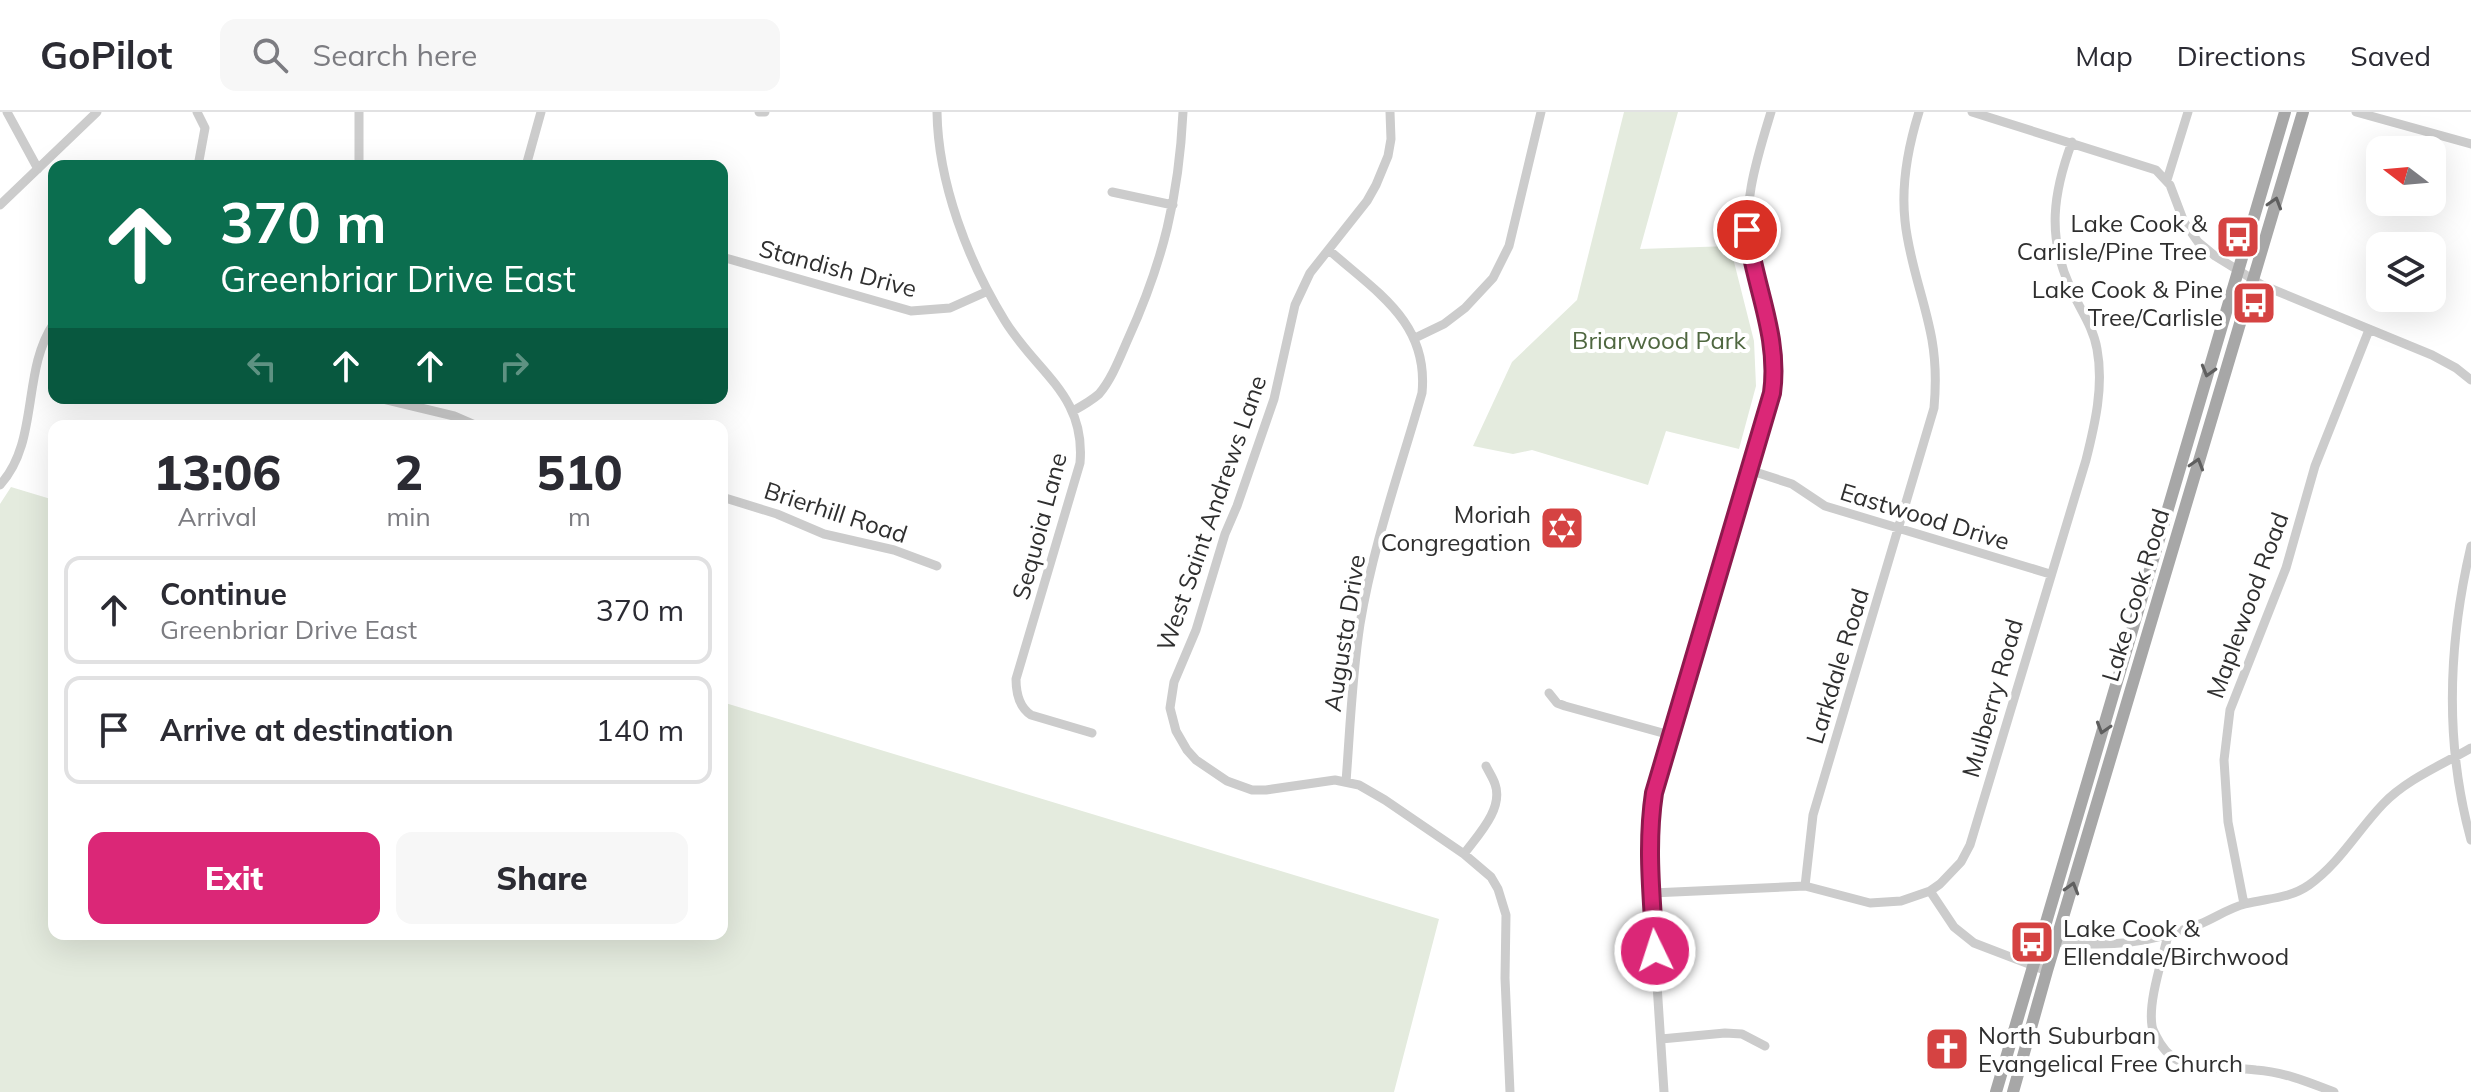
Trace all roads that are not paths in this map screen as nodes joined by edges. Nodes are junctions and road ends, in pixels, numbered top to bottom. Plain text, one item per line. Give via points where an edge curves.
1 (7, 112) edge
2 (97, 112) edge
3 (197, 112) edge
4 (359, 112) edge
5 (541, 112) edge
6 (937, 112) edge
7 (1183, 112) edge
8 (1390, 112) edge
9 (1541, 112) edge
10 (1771, 112) edge
11 (1919, 112) edge
12 (1972, 112) edge
13 (2188, 112) edge
14 (2285, 112) edge
15 (2303, 112) edge
16 (2356, 112) edge
17 (2072, 142) junction
18 (2471, 144) edge
19 (199, 160) edge
20 (359, 160) edge
21 (528, 160) edge
22 (38, 169) junction
23 (2167, 180) junction
24 (1112, 192) dead end
25 (0, 205) edge
26 (1173, 205) junction
27 (1329, 250) junction
28 (728, 259) edge
29 (2237, 269) junction
30 (2252, 277) junction
31 (988, 291) junction
32 (2369, 330) junction
33 (48, 331) edge
34 (1415, 338) junction
35 (2471, 380) edge
36 (404, 404) edge
37 (1073, 411) junction
38 (463, 420) edge
39 (1749, 470) junction
40 (0, 485) edge
41 (728, 499) edge
42 (1899, 529) junction
43 (2471, 546) edge
44 (937, 566) dead end
45 (2050, 574) junction
46 (1549, 693) dead end
47 (1092, 733) dead end
48 (1670, 735) junction
49 (2471, 748) edge
50 (2454, 758) junction
51 (1486, 766) dead end
52 (1346, 782) junction
53 (2471, 840) edge
54 (1464, 854) junction
55 (1805, 886) junction
56 (1930, 891) junction
57 (1652, 893) junction
58 (2244, 904) junction
59 (2168, 935) junction
60 (2056, 942) junction
61 (2032, 965) junction
62 (2047, 971) junction
63 (1661, 1039) junction
64 (1765, 1046) dead end
65 (1510, 1092) edge
66 (1664, 1092) edge
67 (1996, 1092) edge
68 (2013, 1092) edge
69 (2334, 1092) edge

1 - 22 street
2 - 22 street
3 - 19 street via 205,128
4 - 20 street
5 - 21 street
6 - 31 street, Sequoia Lane via 953,205
7 - 26 street
8 - 27 street, West Saint Andrews Lane via 1388,156 1376,185
9 - 34 street via 1509,246 1493,278 1465,308
10 - 39 street via 1748,196 1747,230 1775,372
11 - 42 street, Larkdale Road via 1907,154 1905,219 1932,341 1935,388
12 - 17 street
13 - 23 street
14 - 29 main road, Lake Cook Road
30 -> 15 main road, Lake Cook Road
16 - 18 street
17 - 23 street via 2140,163
17 - 45 street, Mulberry Road via 2055,196 2054,220 2067,280 2092,329 2100,377 2092,436
22 - 25 street
23 - 29 street via 2198,242
24 - 26 street
26 - 37 street via 1152,282 1119,361 1099,394
27 - 34 street via 1391,303
27 - 52 street, West Saint Andrews Lane via 1299,297 1274,399 1174,682 1170,708 1176,731 1196,760 1227,781 1252,790
28 - 31 street, Standish Drive via 911,311 950,308
29 - 30 street
29 -> 61 main road, Lake Cook Road
30 - 32 street
60 -> 30 main road, Lake Cook Road
31 - 37 street, Sequoia Lane
32 - 35 street via 2432,355
32 - 58 street, Maplewood Road via 2230,710 2224,760 2228,822
33 - 40 street via 39,351 22,445
34 - 52 street, Augusta Drive via 1423,364 1422,393 1377,544 1361,621
36 - 38 street
37 - 47 street, Sequoia Lane via 1080,431 1080,463 1016,679 1025,712
39 - 42 street, Eastwood Drive via 1792,484 1825,506
39 - 48 street
41 - 44 street, Brierhill Road via 842,540 894,550
42 - 45 street, Eastwood Drive
42 - 55 street, Larkdale Road via 1813,815
43 - 50 street via 2452,660
45 - 56 street, Mulberry Road via 1970,845 1950,875
46 - 48 street via 1565,706
48 - 57 street via 1650,822
49 - 50 street
50 - 53 street
50 - 58 street via 2385,801 2308,886 2275,900
51 - 54 street via 1497,795 1488,821
52 - 54 street via 1385,800
54 - 65 street via 1491,877 1506,915
55 - 56 street via 1870,903 1901,901
55 - 57 street
56 - 61 street via 1954,927 1974,943
57 - 63 street
58 - 59 street
59 - 60 street via 2099,946
59 - 69 street via 2151,1011 2152,1029 2164,1050 2204,1069 2298,1077
60 - 62 main road, Lake Cook Road
61 - 62 street
61 - 67 main road, Lake Cook Road
62 - 68 main road, Lake Cook Road
63 - 64 street via 1742,1034
63 - 66 street

